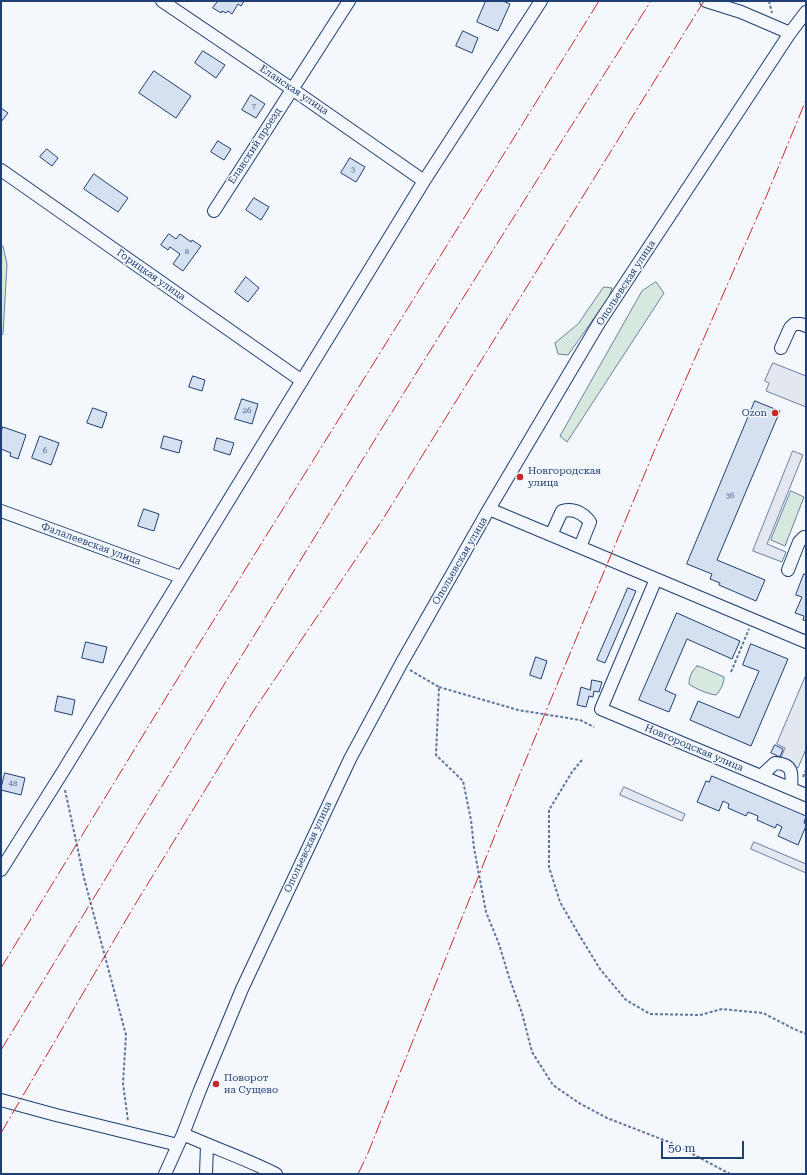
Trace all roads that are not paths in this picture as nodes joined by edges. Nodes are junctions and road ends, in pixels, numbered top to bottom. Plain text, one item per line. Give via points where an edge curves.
1 (162, 1) edge
2 (349, 1) edge
3 (541, 1) edge
4 (706, 1) edge
5 (806, 12) edge
6 (790, 33) junction
7 (292, 89) junction
8 (1, 170) edge
9 (424, 181) junction
10 (214, 211) dead end
11 (806, 326) edge
12 (781, 348) dead end
13 (302, 381) junction
14 (489, 509) junction
15 (1, 511) edge
16 (551, 535) junction
17 (806, 537) edge
18 (580, 547) junction
19 (788, 570) dead end
20 (181, 577) junction
21 (656, 579) junction
22 (806, 642) edge
23 (761, 776) junction
24 (791, 788) junction
25 (806, 795) edge
26 (1, 870) edge
27 (1, 1100) edge
28 (181, 1139) junction
29 (207, 1145) junction
30 (165, 1174) edge
31 (206, 1174) edge
32 (276, 1174) edge

1 - 7 street, Еланская улица
2 - 7 street, Еланский проезд
3 - 9 street
4 - 6 street via 742,12
5 - 6 street, Опольевская улица
6 - 14 street, Опольевская улица via 599,323
7 - 9 street, Еланская улица
7 - 10 street, Еланский проезд
8 - 13 street, Горицкая улица
9 - 13 street
11 - 12 street via 794,324
13 - 20 street
14 - 16 street
14 - 28 street, Опольевская улица via 350,758 242,990
15 - 20 street, Фалалеевская улица
16 - 18 street
16 - 18 street via 562,511 569,509 578,512 590,522
17 - 19 street via 799,542
18 - 21 street
20 - 26 street
21 - 22 street
21 - 23 street, Новгородская улица via 601,709
23 - 24 street, Новгородская улица
23 - 24 street via 775,763 788,767 792,773
24 - 25 street, Новгородская улица
27 - 28 street via 133,1134
28 - 29 street
28 - 30 street, Опольевская улица
29 - 31 street
29 - 32 street

